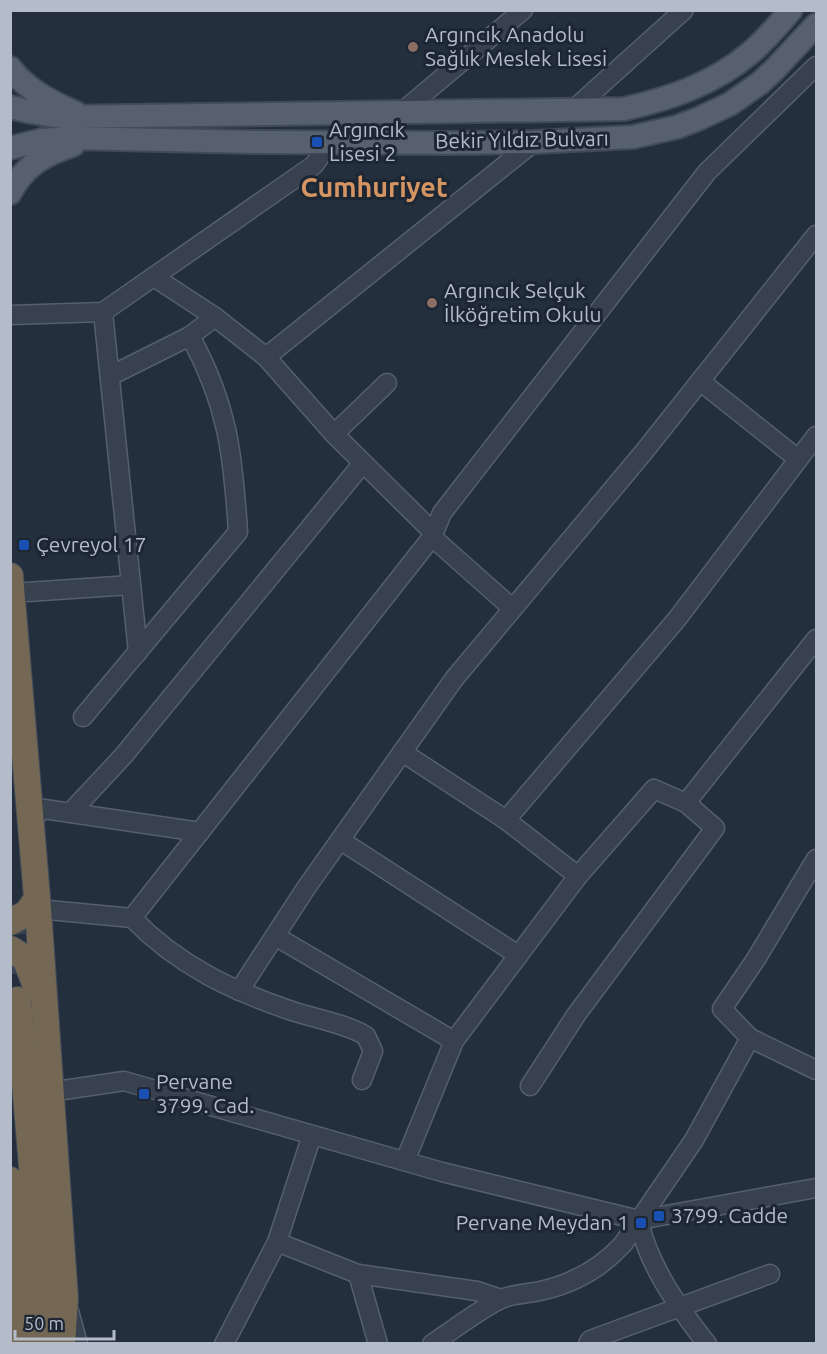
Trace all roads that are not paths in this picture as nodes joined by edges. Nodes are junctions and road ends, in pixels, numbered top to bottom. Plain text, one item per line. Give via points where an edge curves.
1 (523, 10) edge
2 (684, 10) edge
3 (791, 10) edge
4 (816, 25) edge
5 (816, 66) edge
6 (10, 68) edge
7 (10, 107) edge
8 (573, 110) junction
9 (403, 111) junction
10 (89, 117) junction
11 (89, 139) junction
12 (324, 142) junction
13 (534, 142) junction
14 (10, 148) edge
15 (10, 193) edge
16 (816, 235) edge
17 (154, 277) junction
18 (103, 312) junction
19 (10, 315) edge
20 (215, 317) junction
21 (190, 336) junction
22 (266, 357) junction
23 (110, 376) junction
24 (700, 381) junction
25 (387, 383) dead end
26 (334, 434) junction
27 (816, 436) edge
28 (798, 459) junction
29 (363, 463) junction
30 (433, 535) junction
31 (11, 585) edge
32 (131, 585) junction
33 (512, 608) junction
34 (816, 639) edge
35 (138, 652) junction
36 (21, 702) junction
37 (83, 717) dead end
38 (402, 752) junction
39 (10, 760) edge
40 (686, 803) junction
41 (20, 812) edge
42 (69, 813) junction
43 (506, 820) junction
44 (200, 832) junction
45 (340, 840) junction
46 (816, 859) edge
47 (578, 876) junction
48 (37, 904) junction
49 (132, 918) junction
50 (10, 922) edge
51 (275, 936) junction
52 (10, 949) edge
53 (518, 956) junction
54 (239, 991) junction
55 (18, 1000) tunnel mouth
56 (44, 1006) junction
57 (750, 1038) junction
58 (454, 1041) junction
59 (816, 1070) edge
60 (362, 1080) dead end
61 (530, 1086) dead end
62 (50, 1092) junction
63 (312, 1135) junction
64 (405, 1161) junction
65 (10, 1180) edge
66 (816, 1188) edge
67 (639, 1220) junction
68 (277, 1242) junction
69 (358, 1274) junction
70 (770, 1274) dead end
71 (65, 1299) junction
72 (501, 1299) junction
73 (679, 1308) junction
74 (23, 1344) edge
75 (47, 1344) edge
76 (62, 1344) edge
77 (78, 1344) edge
78 (224, 1344) edge
79 (378, 1344) edge
80 (432, 1344) edge
81 (588, 1344) edge
82 (707, 1344) edge

1 - 9 street
2 - 8 street
3 - 8 main road, Bekir Yıldız Bulvarı via 743,59 689,90 624,109
4 - 13 main road, Bekir Yıldız Bulvarı via 760,83 730,104 698,119 633,137
5 - 30 street via 707,172 442,513
6 - 10 main road via 39,94
7 - 10 main road, Bekir Yıldız Bulvarı via 46,115
8 - 9 main road, Bekir Yıldız Bulvarı
9 - 10 main road, Bekir Yıldız Bulvarı
11 - 12 main road, Bekir Yıldız Bulvarı
11 - 14 main road, Bekir Yıldız Bulvarı via 57,138
11 - 15 main road via 38,160
12 - 13 main road, Bekir Yıldız Bulvarı
12 - 17 street via 315,165
13 - 22 street
16 - 24 street
17 - 18 street
17 - 20 street
18 - 19 street
18 - 23 street
20 - 21 street
20 - 22 street
21 - 23 street
21 - 35 street via 209,374 227,429 238,532
22 - 26 street
23 - 32 street
24 - 28 street
24 - 33 street
25 - 26 street
26 - 29 street
27 - 28 street
28 - 43 street via 677,619
29 - 30 street
29 - 42 street via 124,755
30 - 33 street
30 - 44 street
31 - 32 street
31 - 36 highway
32 - 35 street
33 - 38 street
34 - 40 street
35 - 37 street
36 - 39 highway via 16,748
36 - 41 highway
38 - 43 street
38 - 45 street
40 - 47 street via 654,789
40 - 61 street via 715,828 576,1015
41 - 42 street via 44,809
41 - 48 highway
42 - 44 street
43 - 47 street
44 - 49 street
45 - 51 street
45 - 53 street
46 - 57 street via 722,1009
47 - 53 street
48 - 49 street
48 - 50 highway
48 - 56 highway
49 - 54 street via 181,960
51 - 54 street
51 - 58 street
52 - 56 highway via 28,963
53 - 58 street
54 - 60 street via 366,1036 373,1050
55 - 75 highway
56 - 62 highway
57 - 59 street
57 - 67 street via 694,1140
58 - 64 street
62 - 63 street via 124,1081
62 - 71 highway
63 - 64 street
63 - 68 street
64 - 67 street
65 - 74 highway
66 - 67 street
67 - 72 street via 614,1254 589,1273 559,1286
67 - 73 street via 643,1240
68 - 69 street
68 - 78 street
69 - 72 street via 477,1291
69 - 79 street
70 - 73 street
71 - 76 highway
71 - 77 street
72 - 80 street
73 - 81 street
73 - 82 street

